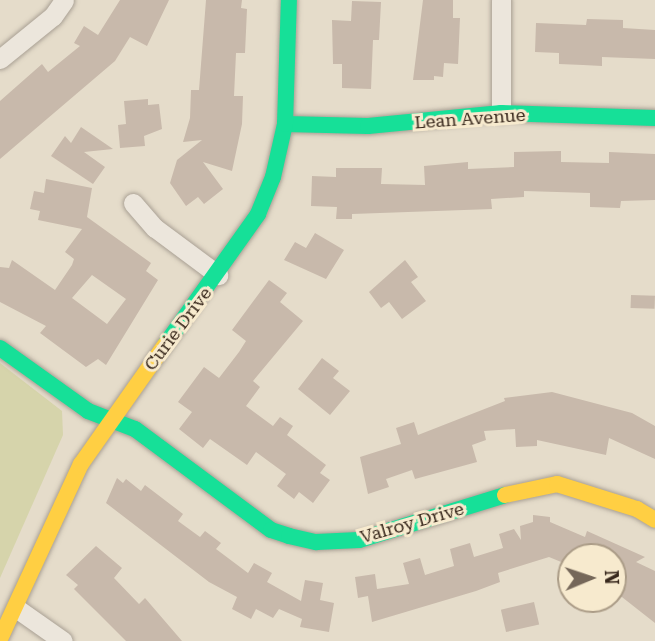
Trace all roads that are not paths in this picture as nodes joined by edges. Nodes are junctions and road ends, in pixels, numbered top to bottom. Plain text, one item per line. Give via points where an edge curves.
1 (64, 0) edge
2 (289, 0) edge
3 (501, 0) edge
4 (0, 59) edge
5 (501, 113) junction
6 (655, 118) edge
7 (285, 124) junction
8 (133, 203) dead end
9 (218, 275) junction
10 (0, 348) edge
11 (111, 420) junction
12 (655, 520) edge
13 (16, 608) junction
14 (0, 639) edge
15 (64, 641) edge

1 - 4 street via 53,16
2 - 7 street, Curie Drive
3 - 5 street
5 - 6 street, Lean Avenue
5 - 7 street, Lean Avenue via 368,126
7 - 9 street, Curie Drive via 273,177 258,214
8 - 9 street via 155,229
9 - 11 street, Curie Drive
10 - 11 street, Valroy Drive via 88,411
11 - 12 street, Valroy Drive via 135,429 271,530 316,542 359,540 508,494 557,484 637,509
11 - 13 street, Curie Drive via 62,500
13 - 14 street, Curie Drive
13 - 15 street

